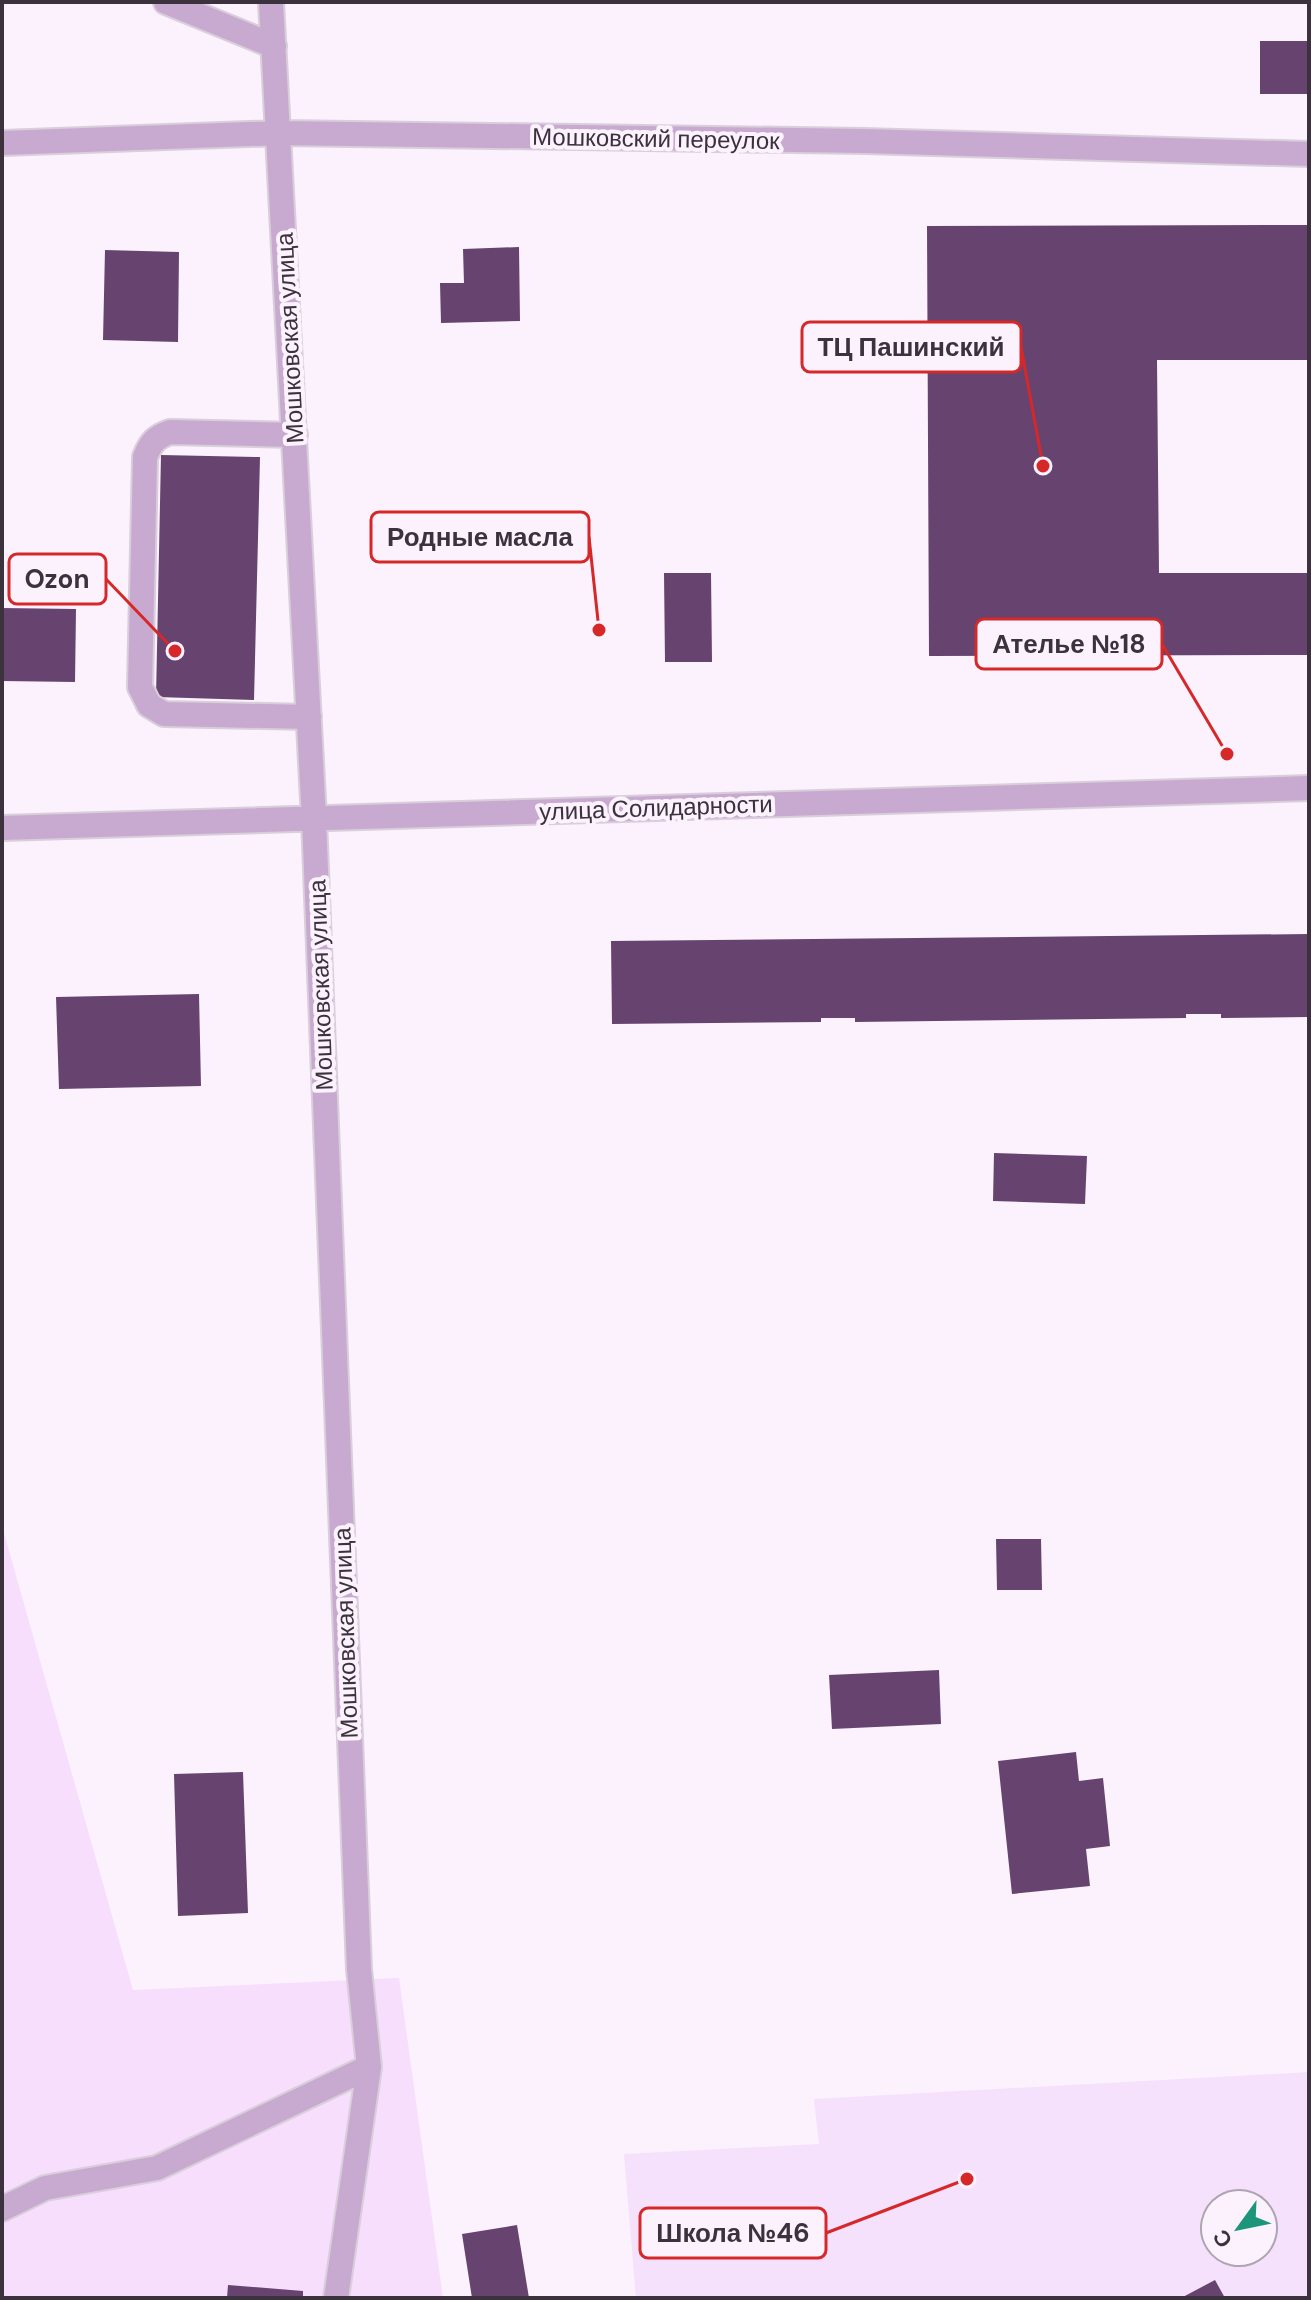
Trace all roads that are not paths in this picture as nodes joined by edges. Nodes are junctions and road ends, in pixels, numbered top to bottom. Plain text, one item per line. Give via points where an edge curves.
1 (166, 2) edge
2 (271, 2) edge
3 (274, 46) junction
4 (280, 133) junction
5 (2, 143) edge
6 (1309, 154) edge
7 (295, 435) junction
8 (309, 717) junction
9 (1309, 788) edge
10 (314, 819) junction
11 (2, 828) edge
12 (369, 2067) junction
13 (2, 2209) edge
14 (336, 2298) edge

1 - 3 street
2 - 3 street, Мошковская улица
3 - 4 street, Мошковская улица
4 - 5 street, Мошковский переулок
4 - 6 street, Мошковский переулок
4 - 7 street, Мошковская улица
7 - 8 street, Мошковская улица
7 - 8 street via 170,432 150,444 145,457 140,687 149,705 164,714
8 - 10 street, Мошковская улица
9 - 10 street, улица Солидарности
10 - 11 street, улица Солидарности
10 - 12 street, Мошковская улица via 359,1969
12 - 13 street via 157,2168 45,2188
12 - 14 street, Мошковская улица

